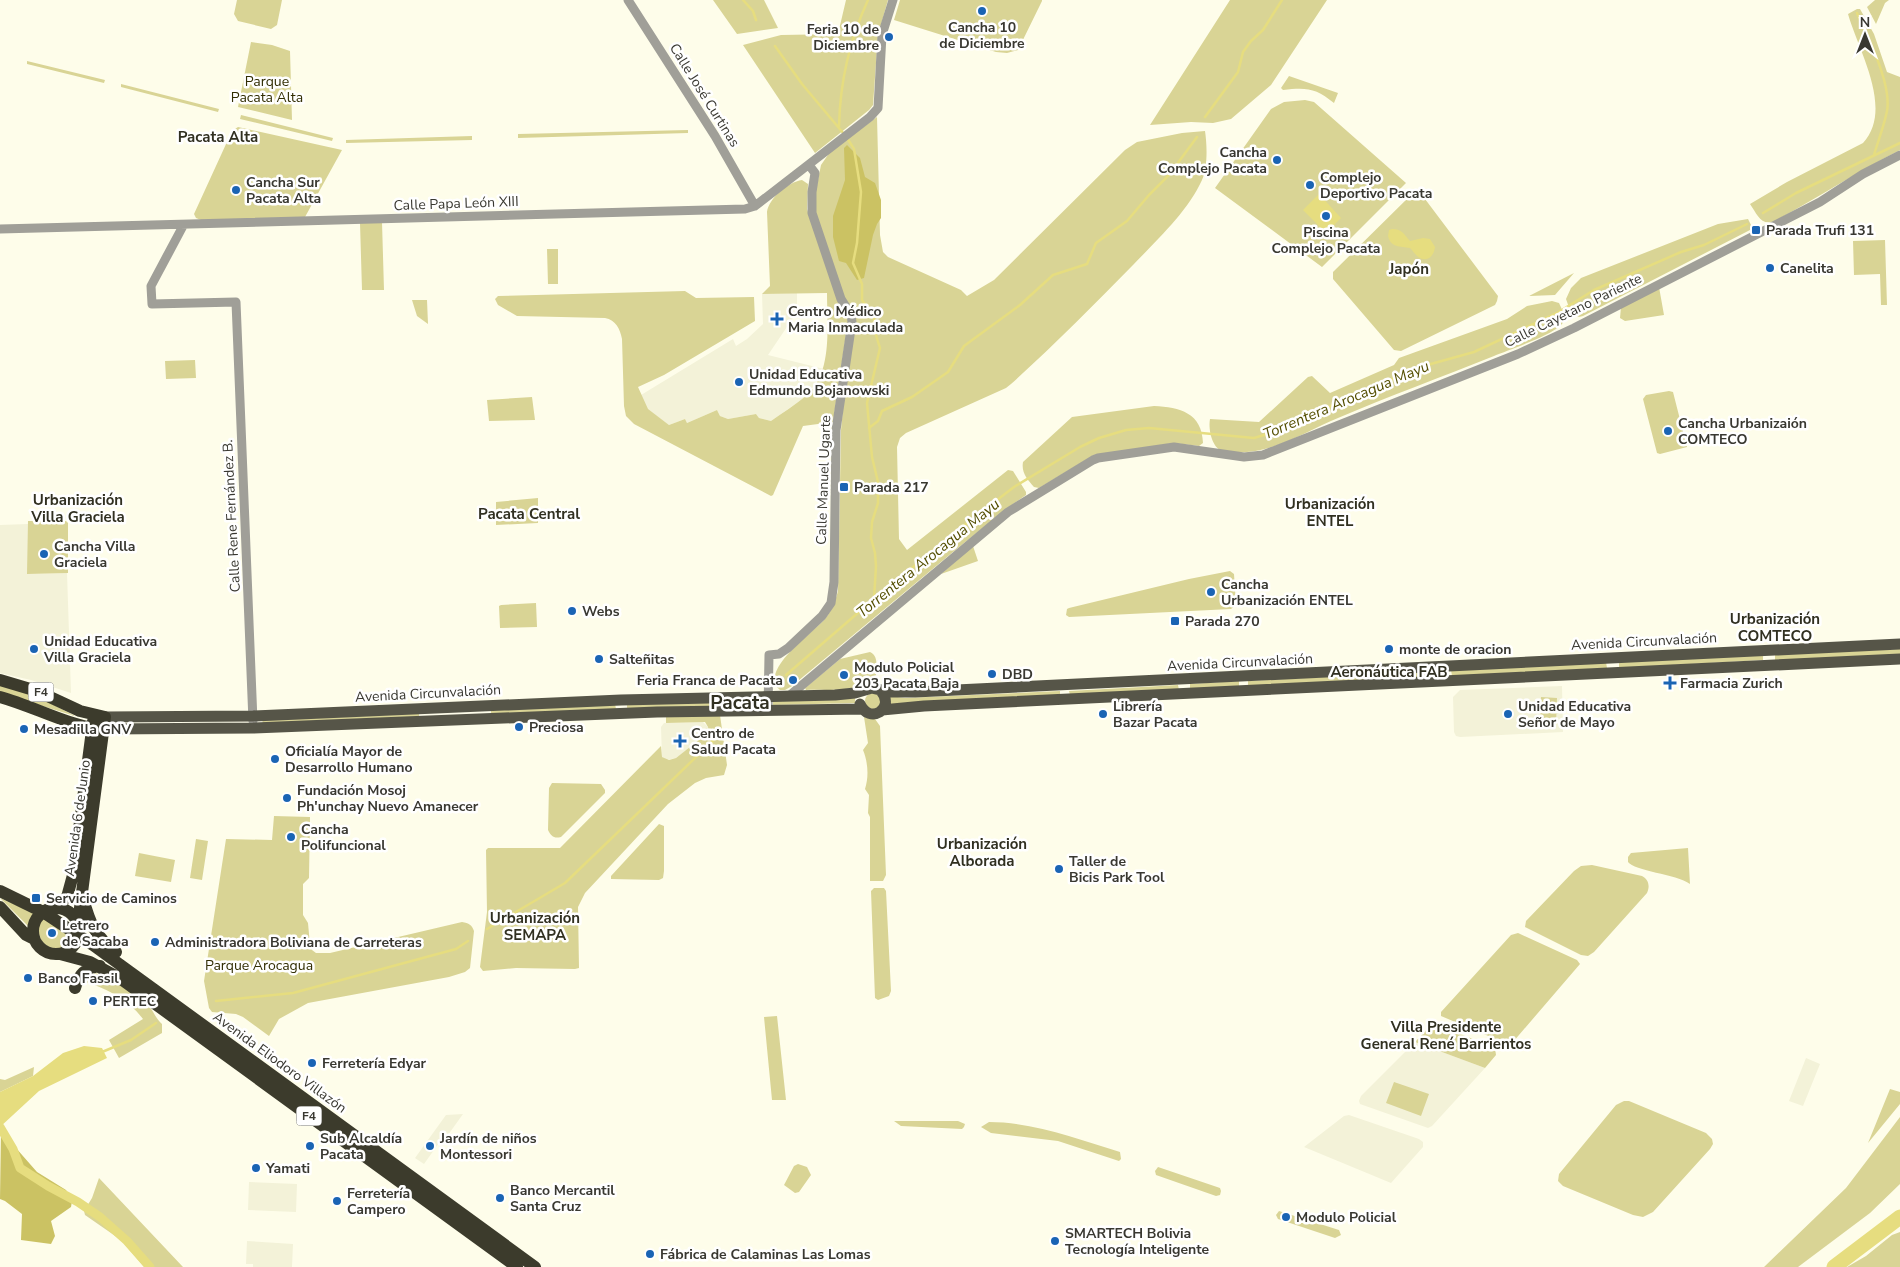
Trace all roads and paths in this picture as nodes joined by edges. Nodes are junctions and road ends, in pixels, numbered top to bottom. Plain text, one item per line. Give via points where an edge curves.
1 (628, 0) edge
2 (893, 0) edge
3 (1900, 155) edge
4 (809, 164) junction
5 (755, 206) junction
6 (183, 226) junction
7 (0, 229) edge
8 (1900, 644) edge
9 (1900, 659) edge
10 (0, 680) edge
11 (865, 691) junction
12 (881, 691) junction
13 (768, 696) junction
14 (789, 696) junction
15 (0, 697) edge
16 (863, 709) junction
17 (768, 710) junction
18 (882, 710) junction
19 (253, 716) junction
20 (99, 722) junction
21 (253, 728) junction
22 (82, 888) junction
23 (0, 891) edge
24 (0, 907) edge
25 (49, 910) junction
26 (78, 929) junction
27 (34, 939) junction
28 (60, 954) junction
29 (100, 966) junction
30 (75, 988) dead end
31 (188, 1014) junction
32 (517, 1267) edge
33 (535, 1267) edge

1 - 5 street, Calle José Curtinas via 715,136
2 - 4 street, Calle Papa León XIII via 882,36 878,108
3 - 14 street, Calle Cayetano Pariente via 1820,202 1574,328 1518,354 1263,455 1244,458 1174,448 1098,458 1008,512
4 - 5 street, Calle Papa León XIII
4 - 13 street, Calle Manuel Ugarte via 815,174 812,213 852,322 836,430 834,582 831,603 822,616 788,648 779,654 769,655
5 - 6 street, Calle Papa León XIII via 745,209
6 - 7 street, Calle Papa León XIII
6 - 19 street, Calle Rene Fernández B. via 151,286 152,304 236,302
8 - 12 main road, Avenida Circunvalación via 915,692
9 - 18 main road, Avenida Circunvalación
10 - 20 highway, Avenida Circunvalación / F4 via 38,691
11 - 12 main road via 872,688
11 - 14 main road, Avenida Circunvalación
11 - 16 main road via 860,698
12 - 18 main road via 886,702
13 - 14 main road, Avenida Circunvalación
13 - 17 street
13 - 19 main road, Avenida Circunvalación
15 - 20 highway, Avenida Circunvalación / F4 via 67,721
16 - 17 main road, Avenida Circunvalación
16 - 18 main road via 871,714
17 - 21 main road, Avenida Circunvalación
19 - 20 main road, Avenida Circunvalación
19 - 21 street, Calle Rene Fernández B.
20 - 21 main road, Avenida Circunvalación
20 - 22 highway, Avenida 6 de Junio / F4 via 93,819
20 - 25 highway, Avenida 6 de Junio via 73,875 67,897
22 - 26 highway, Avenida 6 de Junio / F4
22 - 31 highway, F4 via 89,920 97,935 172,994
23 - 25 highway, Avenida Eliodoro Villazón / F4
24 - 27 highway, F4 via 26,935
25 - 26 highway, Avenida Eliodoro Villazón / F4
25 - 27 highway via 34,922
26 - 28 highway via 73,947
26 - 31 highway, Avenida Eliodoro Villazón / F4
27 - 28 highway, F4 via 45,952
28 - 29 highway, Avenida Eliodoro Villazón / F4
29 - 30 highway via 84,972
29 - 32 highway, Avenida Eliodoro Villazón / F4
31 - 33 highway, Avenida Eliodoro Villazón / F4

